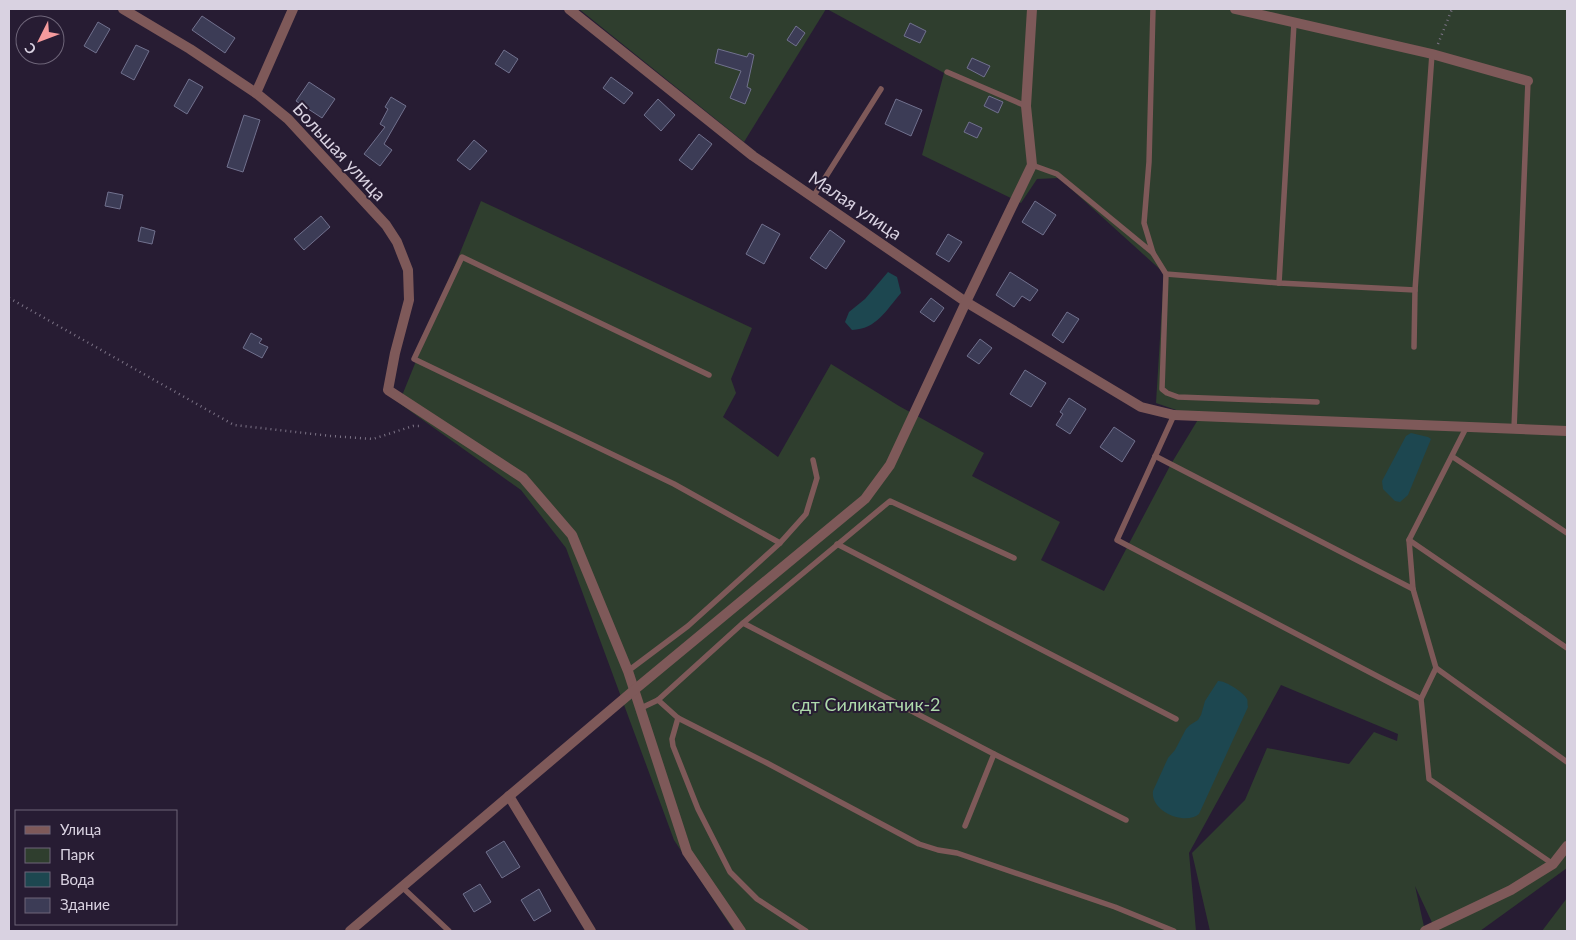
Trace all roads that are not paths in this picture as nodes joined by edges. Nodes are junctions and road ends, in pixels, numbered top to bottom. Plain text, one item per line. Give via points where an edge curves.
1 (123, 9) edge
2 (293, 9) edge
3 (569, 9) edge
4 (1032, 9) edge
5 (1153, 9) edge
6 (1235, 9) edge
7 (1294, 23) junction
8 (1432, 54) junction
9 (947, 72) dead end
10 (1528, 81) joint
11 (881, 89) dead end
12 (256, 93) junction
13 (1026, 106) junction
14 (1032, 165) junction
15 (813, 197) junction
16 (1153, 253) junction
17 (1166, 274) junction
18 (1279, 282) junction
19 (1415, 290) junction
20 (966, 302) junction
21 (1414, 347) dead end
22 (709, 375) dead end
23 (1317, 402) dead end
24 (1174, 415) junction
25 (1467, 426) junction
26 (1514, 429) junction
27 (1567, 431) edge
28 (1155, 456) junction
29 (1453, 457) junction
30 (813, 460) dead end
31 (1567, 533) edge
32 (1409, 540) junction
33 (780, 542) junction
34 (837, 544) junction
35 (1014, 558) dead end
36 (1413, 589) junction
37 (743, 623) junction
38 (1567, 648) edge
39 (1436, 668) junction
40 (628, 670) junction
41 (633, 691) junction
42 (1421, 698) junction
43 (658, 700) junction
44 (639, 709) junction
45 (678, 718) junction
46 (1176, 719) dead end
47 (994, 754) junction
48 (1567, 762) edge
49 (509, 796) junction
50 (1126, 820) dead end
51 (965, 826) dead end
52 (1567, 846) edge
53 (1553, 864) junction
54 (402, 887) junction
55 (1165, 930) edge
56 (350, 931) edge
57 (449, 931) edge
58 (591, 931) edge
59 (741, 931) edge
60 (806, 931) edge
61 (1174, 931) edge
62 (1425, 931) edge

1 - 12 street, Большая улица
2 - 12 street
3 - 15 street, Малая улица via 753,156
4 - 13 street
5 - 16 lane via 1144,222
6 - 7 street
7 - 8 street
7 - 18 lane
8 - 10 street
8 - 19 lane
9 - 13 lane
10 - 26 lane
11 - 15 lane
12 - 40 street, Большая улица via 288,119 386,225 397,242 408,270 409,300 388,390 523,478 572,535
13 - 14 street
14 - 16 lane via 1056,174
14 - 20 street
15 - 20 street, Малая улица
16 - 17 lane
17 - 18 lane
17 - 23 lane via 1162,389 1178,397
18 - 19 lane
19 - 21 lane
20 - 24 street, Малая улица via 1141,406
20 - 41 street via 890,465 865,499
22 - 33 lane via 462,257 414,358 674,484
24 - 25 street, Малая улица
24 - 28 lane
25 - 26 street, Малая улица
25 - 29 lane
26 - 27 street, Малая улица
28 - 36 lane
28 - 42 lane via 1117,540
29 - 31 lane
29 - 32 lane
30 - 33 lane via 817,478 806,514
32 - 36 lane
32 - 38 lane
33 - 40 lane via 688,626
34 - 35 lane via 890,501
34 - 37 lane
34 - 46 lane
36 - 39 lane
37 - 43 lane
37 - 47 lane
39 - 42 lane
39 - 48 lane
40 - 41 street
41 - 44 street
41 - 49 street
42 - 53 lane via 1429,779
43 - 44 lane
43 - 45 lane
44 - 59 street via 687,852
45 - 55 lane via 919,844 1105,904
45 - 60 lane via 673,746 698,809 730,872 757,899
47 - 50 lane
47 - 51 lane
49 - 54 street
49 - 58 street
52 - 53 street
53 - 62 street via 1511,890
54 - 56 street
54 - 57 lane
55 - 61 lane

